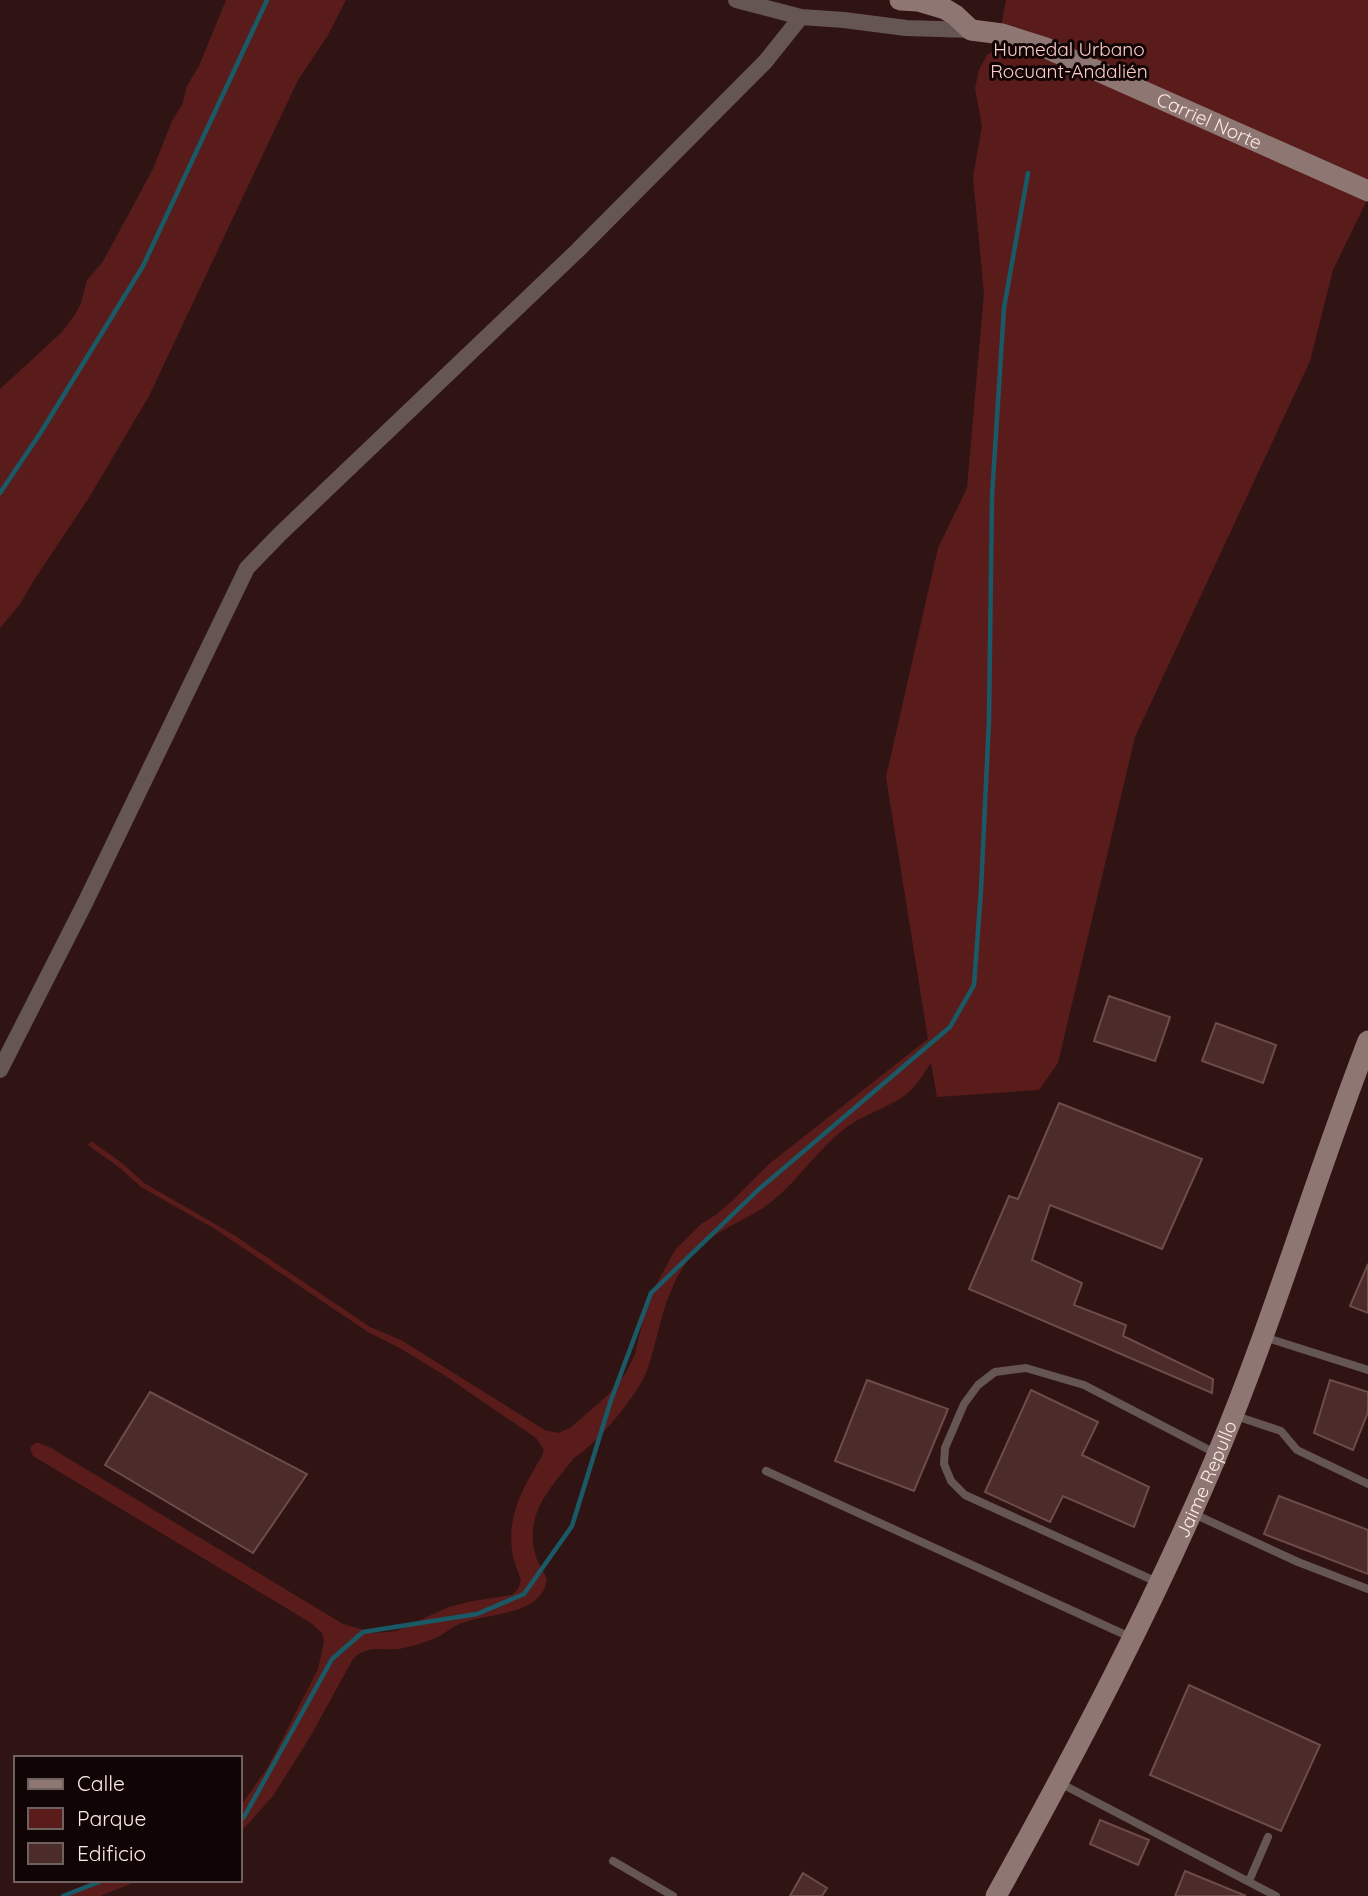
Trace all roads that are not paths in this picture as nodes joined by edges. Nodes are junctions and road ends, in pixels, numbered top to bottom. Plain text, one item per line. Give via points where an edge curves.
1 (736, 0) edge
2 (912, 0) edge
3 (801, 17) junction
4 (971, 30) junction
5 (1368, 191) edge
6 (1368, 1041) edge
7 (0, 1070) edge
8 (1263, 1336) junction
9 (1368, 1370) edge
10 (1233, 1415) junction
11 (1217, 1454) junction
12 (766, 1471) dead end
13 (1368, 1484) edge
14 (1192, 1512) junction
15 (1159, 1584) junction
16 (1368, 1589) edge
17 (1133, 1639) junction
18 (1058, 1782) junction
19 (1268, 1838) dead end
20 (613, 1861) dead end
21 (1249, 1881) junction
22 (673, 1896) edge
23 (996, 1896) edge
24 (1276, 1896) edge

1 - 3 street, Carriel Norte
2 - 4 street, Carriel Norte via 944,9
3 - 4 street, Carriel Norte
3 - 7 street via 765,62 578,250 247,568
4 - 5 street, Carriel Norte via 1046,48
6 - 8 street, Jaime Repullo
8 - 9 lane
8 - 10 street, Jaime Repullo
10 - 11 street, Jaime Repullo
10 - 13 lane via 1281,1431 1297,1450
11 - 14 street, Jaime Repullo
11 - 15 lane via 1084,1385 1026,1368 995,1372 964,1404 945,1448 944,1464 951,1481 965,1495
12 - 17 lane
14 - 15 street, Jaime Repullo
14 - 16 lane
15 - 17 street, Jaime Repullo
17 - 18 street, Jaime Repullo
18 - 21 lane
18 - 23 street, Jaime Repullo
19 - 21 lane
20 - 22 lane
21 - 24 lane

